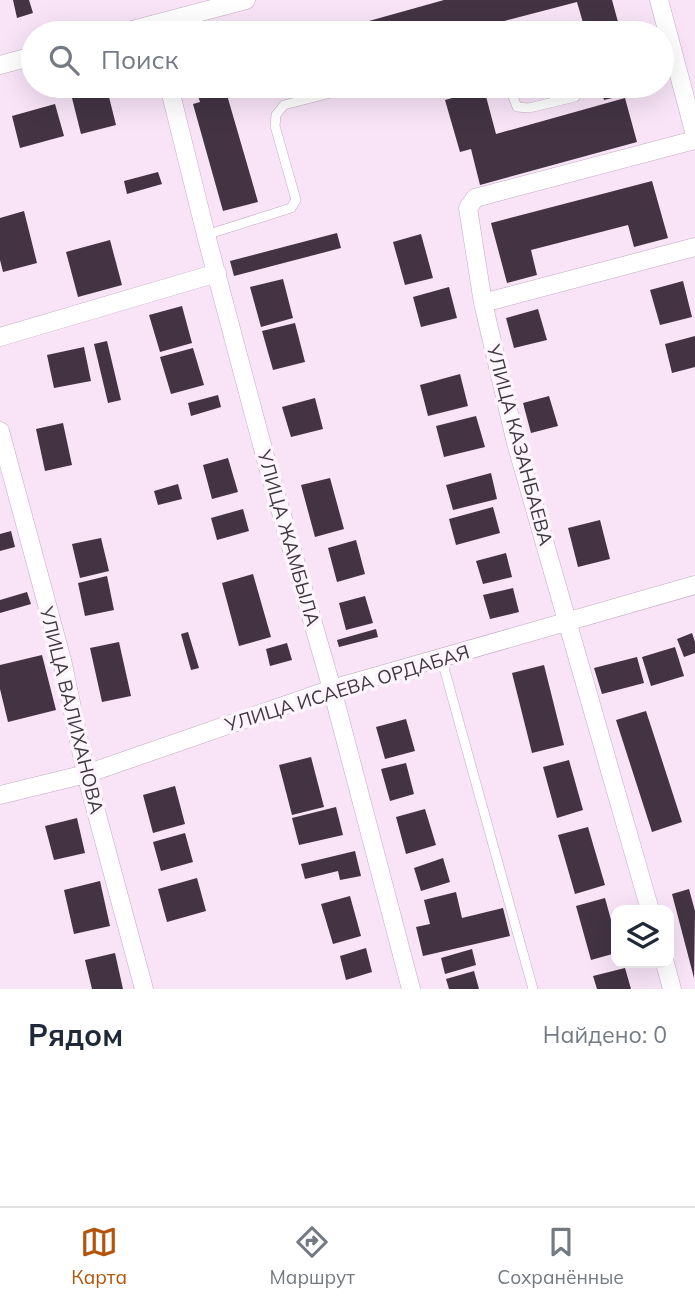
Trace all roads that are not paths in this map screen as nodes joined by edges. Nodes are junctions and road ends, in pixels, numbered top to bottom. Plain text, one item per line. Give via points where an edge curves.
1 (246, 0) edge
2 (659, 0) edge
3 (179, 21) edge
4 (665, 21) edge
5 (674, 57) edge
6 (21, 59) edge
7 (0, 65) edge
8 (172, 98) edge
9 (311, 98) edge
10 (513, 98) edge
11 (571, 98) edge
12 (695, 137) edge
13 (206, 235) junction
14 (695, 247) edge
15 (217, 274) junction
16 (483, 303) junction
17 (0, 337) edge
18 (0, 430) edge
19 (695, 585) edge
20 (568, 620) junction
21 (441, 657) junction
22 (332, 689) junction
23 (86, 774) junction
24 (0, 795) edge
25 (649, 905) edge
26 (667, 968) edge
27 (145, 989) edge
28 (411, 989) edge
29 (533, 989) edge
30 (673, 989) edge

1 - 3 street
2 - 4 street
5 - 12 street
6 - 7 street
8 - 13 street, УЛИЦА ЖАМБЫЛА
9 - 13 lane via 284,105 276,116 296,201 292,208
10 - 11 lane via 516,107 529,108
12 - 16 street, УЛИЦА КАЗАНБАЕВА via 472,201 468,215
13 - 15 street, УЛИЦА ЖАМБЫЛА
14 - 16 street
15 - 17 street
15 - 22 street, УЛИЦА ЖАМБЫЛА
16 - 20 street, УЛИЦА КАЗАНБАЕВА via 516,443
18 - 23 street, УЛИЦА ВАЛИХАНОВА via 62,660
19 - 20 street, УЛИЦА ИСАЕВА ОРДАБАЯ
20 - 21 street, УЛИЦА ИСАЕВА ОРДАБАЯ
20 - 25 street, УЛИЦА КАЗАНБАЕВА
21 - 22 street, УЛИЦА ИСАЕВА ОРДАБАЯ
21 - 29 lane
22 - 23 street, УЛИЦА ИСАЕВА ОРДАБАЯ
22 - 28 street, УЛИЦА ЖАМБЫЛА
23 - 24 street, УЛИЦА ИСАЕВА ОРДАБАЯ
23 - 27 street, УЛИЦА ВАЛИХАНОВА
26 - 30 street

